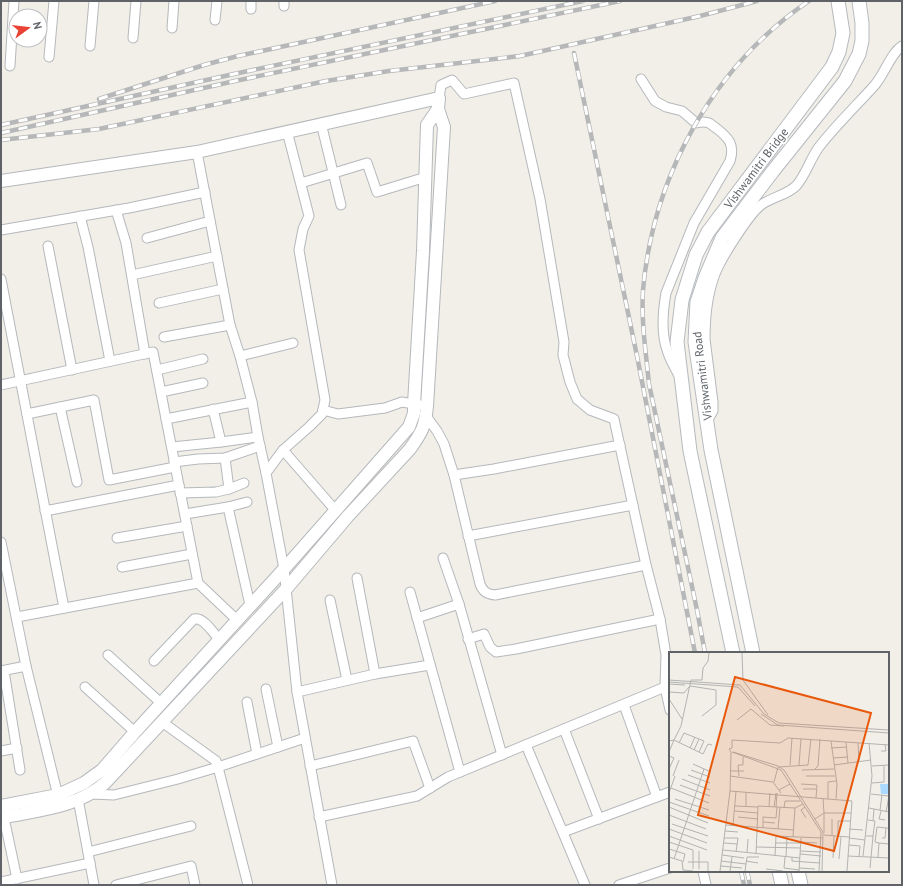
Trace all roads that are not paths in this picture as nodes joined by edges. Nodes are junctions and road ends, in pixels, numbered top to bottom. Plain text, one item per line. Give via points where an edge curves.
1 (14, 1) edge
2 (54, 1) edge
3 (94, 1) edge
4 (136, 1) edge
5 (174, 1) edge
6 (217, 1) edge
7 (838, 1) edge
8 (859, 1) edge
9 (215, 20) dead end
10 (172, 28) dead end
11 (133, 38) dead end
12 (90, 46) dead end
13 (902, 46) edge
14 (49, 57) dead end
15 (10, 66) dead end
16 (641, 79) dead end
17 (438, 104) junction
18 (321, 123) junction
19 (287, 131) junction
20 (197, 152) junction
21 (334, 173) junction
22 (426, 177) junction
23 (1, 181) edge
24 (301, 183) junction
25 (205, 192) junction
26 (342, 205) dead end
27 (116, 210) junction
28 (80, 216) junction
29 (210, 221) junction
30 (1, 230) edge
31 (147, 238) dead end
32 (48, 246) dead end
33 (217, 256) junction
34 (132, 275) junction
35 (1, 279) edge
36 (223, 288) junction
37 (159, 303) dead end
38 (230, 325) junction
39 (164, 337) dead end
40 (677, 342) joint
41 (292, 343) dead end
42 (145, 354) junction
43 (240, 356) junction
44 (203, 359) dead end
45 (110, 361) junction
46 (72, 370) junction
47 (157, 370) junction
48 (20, 381) junction
49 (682, 382) junction
50 (203, 384) dead end
51 (1, 385) edge
52 (161, 392) junction
53 (252, 402) junction
54 (414, 404) junction
55 (60, 407) junction
56 (213, 409) junction
57 (323, 410) junction
58 (427, 411) junction
59 (27, 414) junction
60 (166, 419) junction
61 (707, 421) junction
62 (259, 441) junction
63 (221, 442) junction
64 (620, 445) junction
65 (172, 447) junction
66 (283, 450) junction
67 (225, 458) junction
68 (175, 465) junction
69 (266, 473) junction
70 (454, 475) junction
71 (77, 482) dead end
72 (244, 483) dead end
73 (180, 489) junction
74 (229, 489) junction
75 (247, 502) dead end
76 (633, 505) junction
77 (228, 507) junction
78 (336, 511) junction
79 (45, 512) junction
80 (184, 514) junction
81 (187, 526) junction
82 (468, 536) junction
83 (117, 538) dead end
84 (1, 542) edge
85 (192, 554) junction
86 (443, 558) dead end
87 (646, 565) junction
88 (122, 566) dead end
89 (284, 569) junction
90 (5, 578) edge
91 (357, 578) dead end
92 (198, 583) junction
93 (286, 589) junction
94 (410, 592) dead end
95 (330, 600) dead end
96 (459, 604) junction
97 (250, 605) junction
98 (64, 608) junction
99 (17, 617) junction
100 (417, 618) junction
101 (660, 619) junction
102 (237, 620) junction
103 (468, 639) junction
104 (219, 640) junction
105 (733, 652) edge
106 (753, 652) edge
107 (108, 655) dead end
108 (154, 661) dead end
109 (430, 665) junction
110 (26, 666) junction
111 (2, 671) edge
112 (375, 674) junction
113 (347, 680) junction
114 (85, 687) dead end
115 (665, 688) junction
116 (266, 689) dead end
117 (297, 692) junction
118 (247, 702) dead end
119 (161, 703) junction
120 (624, 705) junction
121 (669, 706) edge
122 (6, 710) edge
123 (162, 722) junction
124 (564, 729) junction
125 (135, 732) junction
126 (305, 738) junction
127 (526, 745) junction
128 (278, 747) junction
129 (17, 748) junction
130 (1, 751) edge
131 (257, 754) junction
132 (502, 755) junction
133 (310, 766) junction
134 (218, 767) junction
135 (20, 770) dead end
136 (460, 772) junction
137 (430, 788) junction
138 (669, 792) edge
139 (91, 794) junction
140 (657, 796) junction
141 (78, 799) junction
142 (59, 800) junction
143 (2, 814) edge
144 (319, 817) junction
145 (599, 819) junction
146 (192, 826) dead end
147 (563, 832) junction
148 (88, 852) junction
149 (90, 863) junction
150 (669, 868) edge
151 (703, 872) edge
152 (779, 872) edge
153 (798, 872) edge
154 (17, 878) junction
155 (1, 882) edge
156 (94, 885) edge
157 (116, 885) edge
158 (196, 885) edge
159 (248, 885) edge
160 (332, 885) edge
161 (585, 885) edge
162 (619, 885) edge
163 (706, 885) edge
164 (782, 885) edge
165 (801, 885) edge

1 - 15 street
2 - 14 street
3 - 12 street
4 - 11 street
5 - 10 street
6 - 9 street
7 - 40 main road, Vishwamitri Bridge via 843,33 839,52 832,67 708,232 696,255 682,300
8 - 61 main road, Vishwamitri Road via 862,24 860,54 845,81 722,238 705,278 697,302 695,342
13 - 61 street via 893,56 880,80 820,146 795,187 756,209 718,268 712,286 704,339 714,406 714,411
16 - 49 street via 655,102 682,111 696,123 708,122 726,136 730,141 732,154 691,231 666,293 666,350
17 - 18 street
17 - 22 street via 427,125
17 - 58 street via 444,127
17 - 64 street via 441,85 452,80 464,94 514,83 540,199 564,342 563,355 570,382 577,399 590,410 614,419
18 - 19 street
18 - 21 street
19 - 20 street
19 - 24 street
20 - 23 street
20 - 25 street
21 - 22 street via 367,163 377,192
21 - 24 street
21 - 26 street
22 - 54 street
24 - 57 street via 309,216 303,229 299,250 325,400
25 - 27 street
25 - 29 street
27 - 28 street
27 - 34 street
28 - 30 street
28 - 45 street
29 - 31 street
29 - 33 street
32 - 46 street
33 - 34 street
33 - 36 street
34 - 42 street
35 - 48 street
36 - 37 street
36 - 38 street
38 - 39 street
38 - 43 street
40 - 49 main road, Vishwamitri Road
41 - 43 street
42 - 45 street
42 - 47 street via 154,352
43 - 53 street
44 - 47 street
45 - 46 street
46 - 48 street
47 - 52 street
48 - 51 street
48 - 59 street
49 - 105 main road, Vishwamitri Road via 690,451
50 - 52 street
52 - 60 street
53 - 56 street
53 - 62 street
54 - 57 street via 402,402 385,408 338,414
54 - 58 street
54 - 78 street via 412,420 405,432
55 - 59 street
55 - 68 street via 94,400 109,480
55 - 71 street
56 - 60 street
56 - 63 street
57 - 66 street via 322,414
58 - 70 street via 444,444
58 - 93 street via 423,430 410,449
59 - 79 street
60 - 65 street
61 - 106 main road, Vishwamitri Road
62 - 63 street
62 - 67 street
62 - 69 street
63 - 65 street
64 - 70 street
64 - 76 street
65 - 68 street
66 - 69 street
66 - 78 street
67 - 68 street via 198,459
67 - 74 street
68 - 73 street
69 - 89 street
70 - 82 street
72 - 74 street
73 - 74 street via 216,492
73 - 79 street
73 - 80 street
75 - 77 street
76 - 82 street
76 - 87 street
77 - 80 street
77 - 97 street
78 - 89 street
79 - 98 street
80 - 81 street
81 - 83 street
81 - 85 street
82 - 87 street via 480,584 488,594 495,595
84 - 90 street
85 - 88 street
85 - 92 street
86 - 96 street
87 - 101 street
89 - 93 street
89 - 97 street
90 - 99 street
91 - 112 street
92 - 98 street
92 - 102 street
93 - 117 street
93 - 123 street
94 - 100 street
95 - 113 street
96 - 100 street
96 - 103 street
97 - 102 street
98 - 99 street
99 - 110 street
100 - 109 street
101 - 103 street via 496,652 490,647 484,634
101 - 115 street via 666,655
102 - 104 street
103 - 132 street
104 - 108 street via 197,618
104 - 119 street
107 - 119 street
109 - 112 street
109 - 136 street
110 - 111 street
110 - 142 street
111 - 122 street
112 - 113 street
113 - 117 street
114 - 125 street
115 - 120 street
115 - 121 street
116 - 128 street
117 - 126 street
118 - 131 street
119 - 125 street
120 - 124 street
120 - 140 street
122 - 129 street
123 - 134 street via 216,761
123 - 139 street via 106,783
124 - 127 street
124 - 145 street
125 - 142 street via 102,770
126 - 128 street
126 - 133 street
127 - 132 street
127 - 147 street
128 - 131 street
129 - 130 street
129 - 135 street
131 - 134 street
132 - 136 street
133 - 137 street via 413,741
133 - 144 street
134 - 139 street via 114,795
134 - 159 street
136 - 137 street
137 - 144 street via 417,796
138 - 140 street
139 - 141 street
140 - 145 street
141 - 142 street
141 - 148 street
142 - 143 street
143 - 154 street
144 - 160 street
145 - 147 street
146 - 148 street
147 - 161 street
148 - 149 street
149 - 154 street
149 - 156 street
150 - 162 street
151 - 163 street
152 - 164 main road
153 - 165 main road
154 - 155 street
157 - 158 street via 191,866

